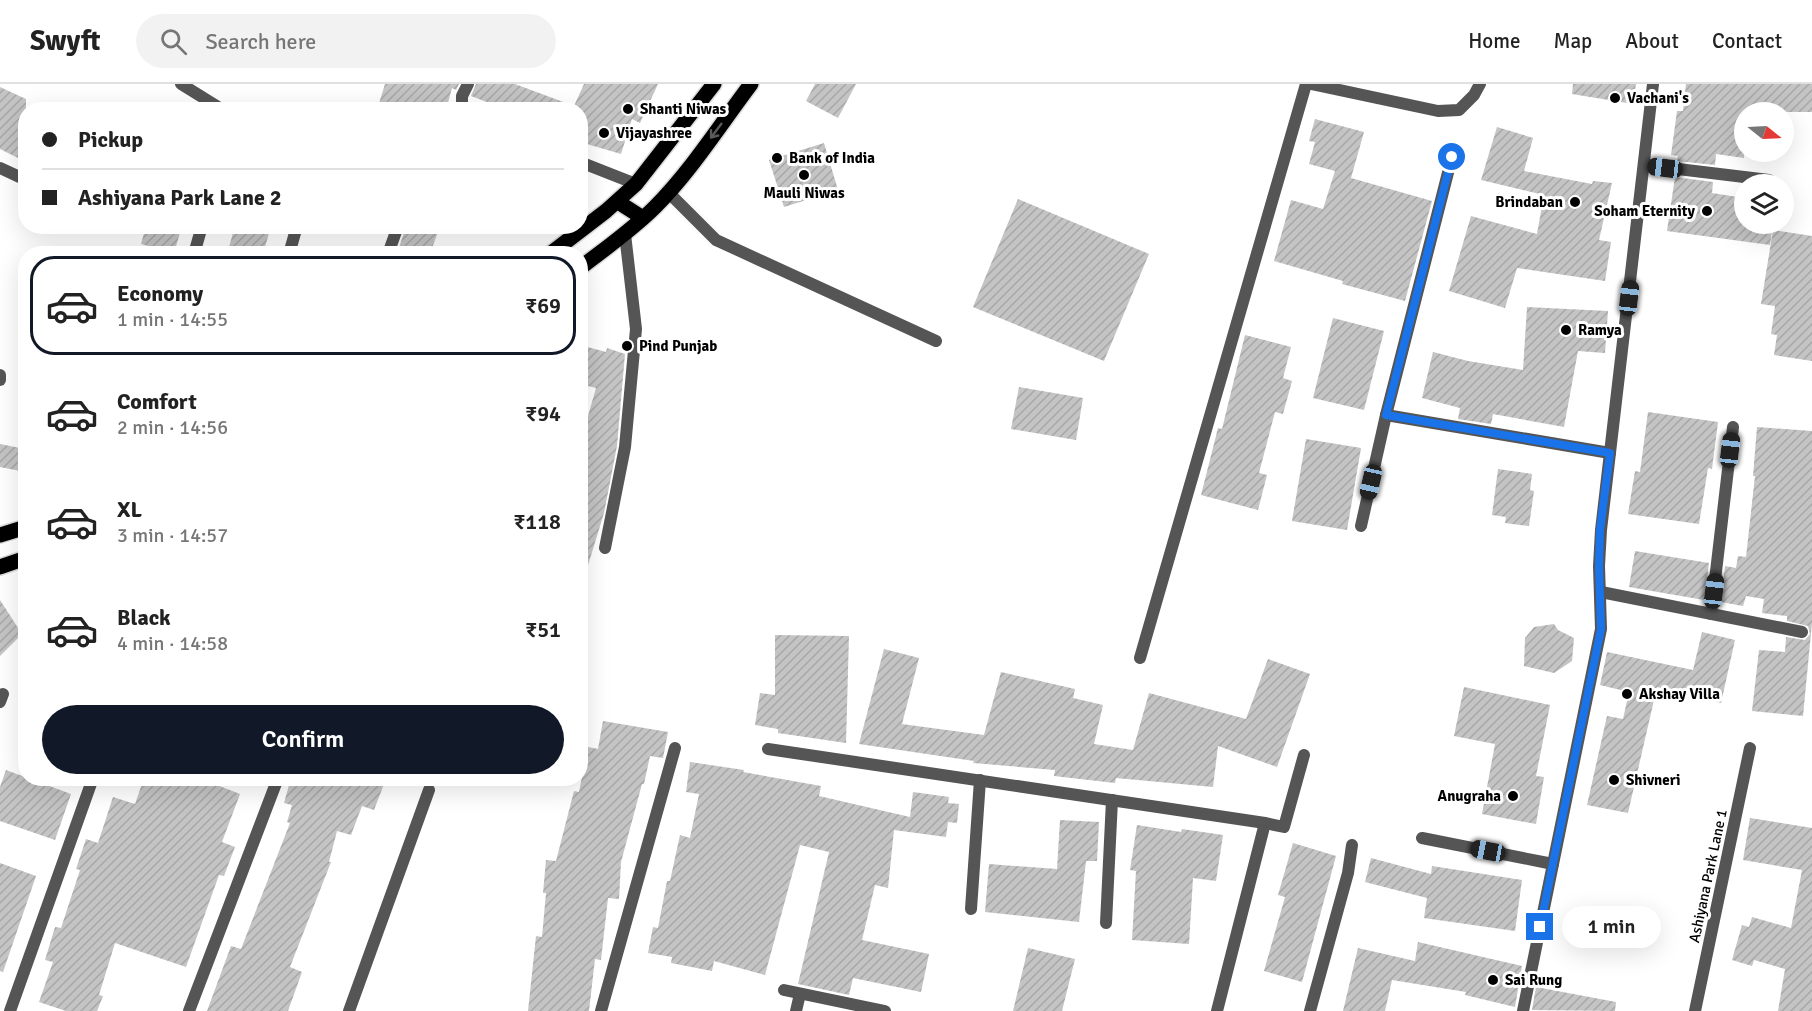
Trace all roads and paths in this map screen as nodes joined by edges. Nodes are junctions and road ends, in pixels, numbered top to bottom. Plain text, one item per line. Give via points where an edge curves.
1 (181, 84) edge
2 (468, 84) edge
3 (714, 84) edge
4 (751, 84) edge
5 (1306, 84) edge
6 (1311, 84) edge
7 (1480, 84) edge
8 (1653, 84) edge
9 (210, 102) edge
10 (462, 102) edge
11 (1452, 157) dead end
12 (1645, 161) junction
13 (588, 165) edge
14 (0, 168) edge
15 (1734, 175) edge
16 (18, 176) edge
17 (636, 184) junction
18 (668, 192) junction
19 (618, 202) junction
20 (643, 218) junction
21 (588, 225) edge
22 (576, 234) edge
23 (625, 234) junction
24 (560, 246) edge
25 (588, 262) edge
26 (936, 341) dead end
27 (0, 375) edge
28 (0, 380) edge
29 (1386, 415) junction
30 (1733, 427) dead end
31 (1610, 453) junction
32 (1361, 526) dead end
33 (18, 529) edge
34 (0, 535) edge
35 (605, 548) dead end
36 (18, 561) edge
37 (0, 567) edge
38 (1601, 592) junction
39 (1711, 614) junction
40 (1802, 632) dead end
41 (1140, 658) dead end
42 (675, 748) dead end
43 (1750, 748) dead end
44 (768, 749) dead end
45 (1304, 755) dead end
46 (980, 780) junction
47 (90, 786) edge
48 (275, 786) edge
49 (429, 790) dead end
50 (1112, 800) junction
51 (1265, 823) junction
52 (1422, 838) dead end
53 (1352, 845) dead end
54 (1553, 864) junction
55 (970, 909) dead end
56 (1106, 923) dead end
57 (784, 990) dead end
58 (800, 994) junction
59 (10, 1011) edge
60 (189, 1011) edge
61 (349, 1011) edge
62 (601, 1011) edge
63 (796, 1011) edge
64 (885, 1011) edge
65 (1216, 1011) edge
66 (1310, 1011) edge
67 (1523, 1011) edge
68 (1695, 1011) edge

1 - 9 street
2 - 10 street
3 - 17 main road
4 -> 18 main road
5 - 41 street
6 - 7 street via 1438,111 1459,110
8 - 12 street
11 - 29 street
12 - 15 street
12 - 31 street
13 - 17 street
14 - 16 street
17 - 19 main road
18 - 20 main road
18 - 26 street via 716,240
19 - 20 main road
19 - 21 main road
20 - 23 main road
22 - 24 main road
23 - 25 main road
23 - 35 street via 636,329 625,447
27 - 28 street
29 - 31 street
29 - 32 street
30 - 39 street
31 - 38 street via 1600,530
33 - 34 main road
36 - 37 main road
38 - 39 street
38 - 54 street via 1601,629
39 - 40 street
42 - 62 street
43 - 68 street, Ashiyana Park Lane 1
44 - 46 street
45 - 51 street via 1284,827
46 - 50 street
46 - 55 street
47 - 59 street
48 - 60 street
49 - 61 street
50 - 51 street
50 - 56 street
51 - 65 street
52 - 54 street
53 - 66 street
54 - 67 street
57 - 58 street
58 - 63 street
58 - 64 street

